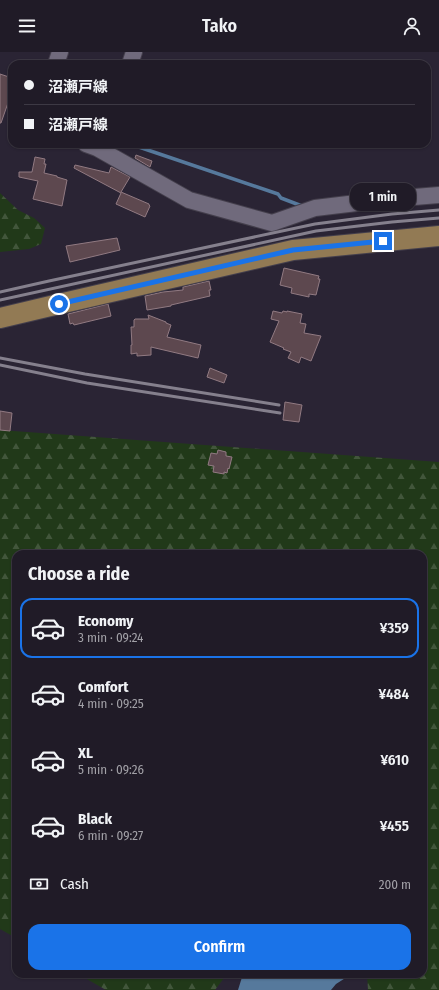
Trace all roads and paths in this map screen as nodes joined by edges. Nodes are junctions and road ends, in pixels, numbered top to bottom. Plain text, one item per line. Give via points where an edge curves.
1 (99, 148) edge
2 (439, 195) edge
3 (439, 236) edge
4 (0, 318) edge

1 - 2 street via 189,200 272,223 315,208 390,198
3 - 4 main road via 293,250

